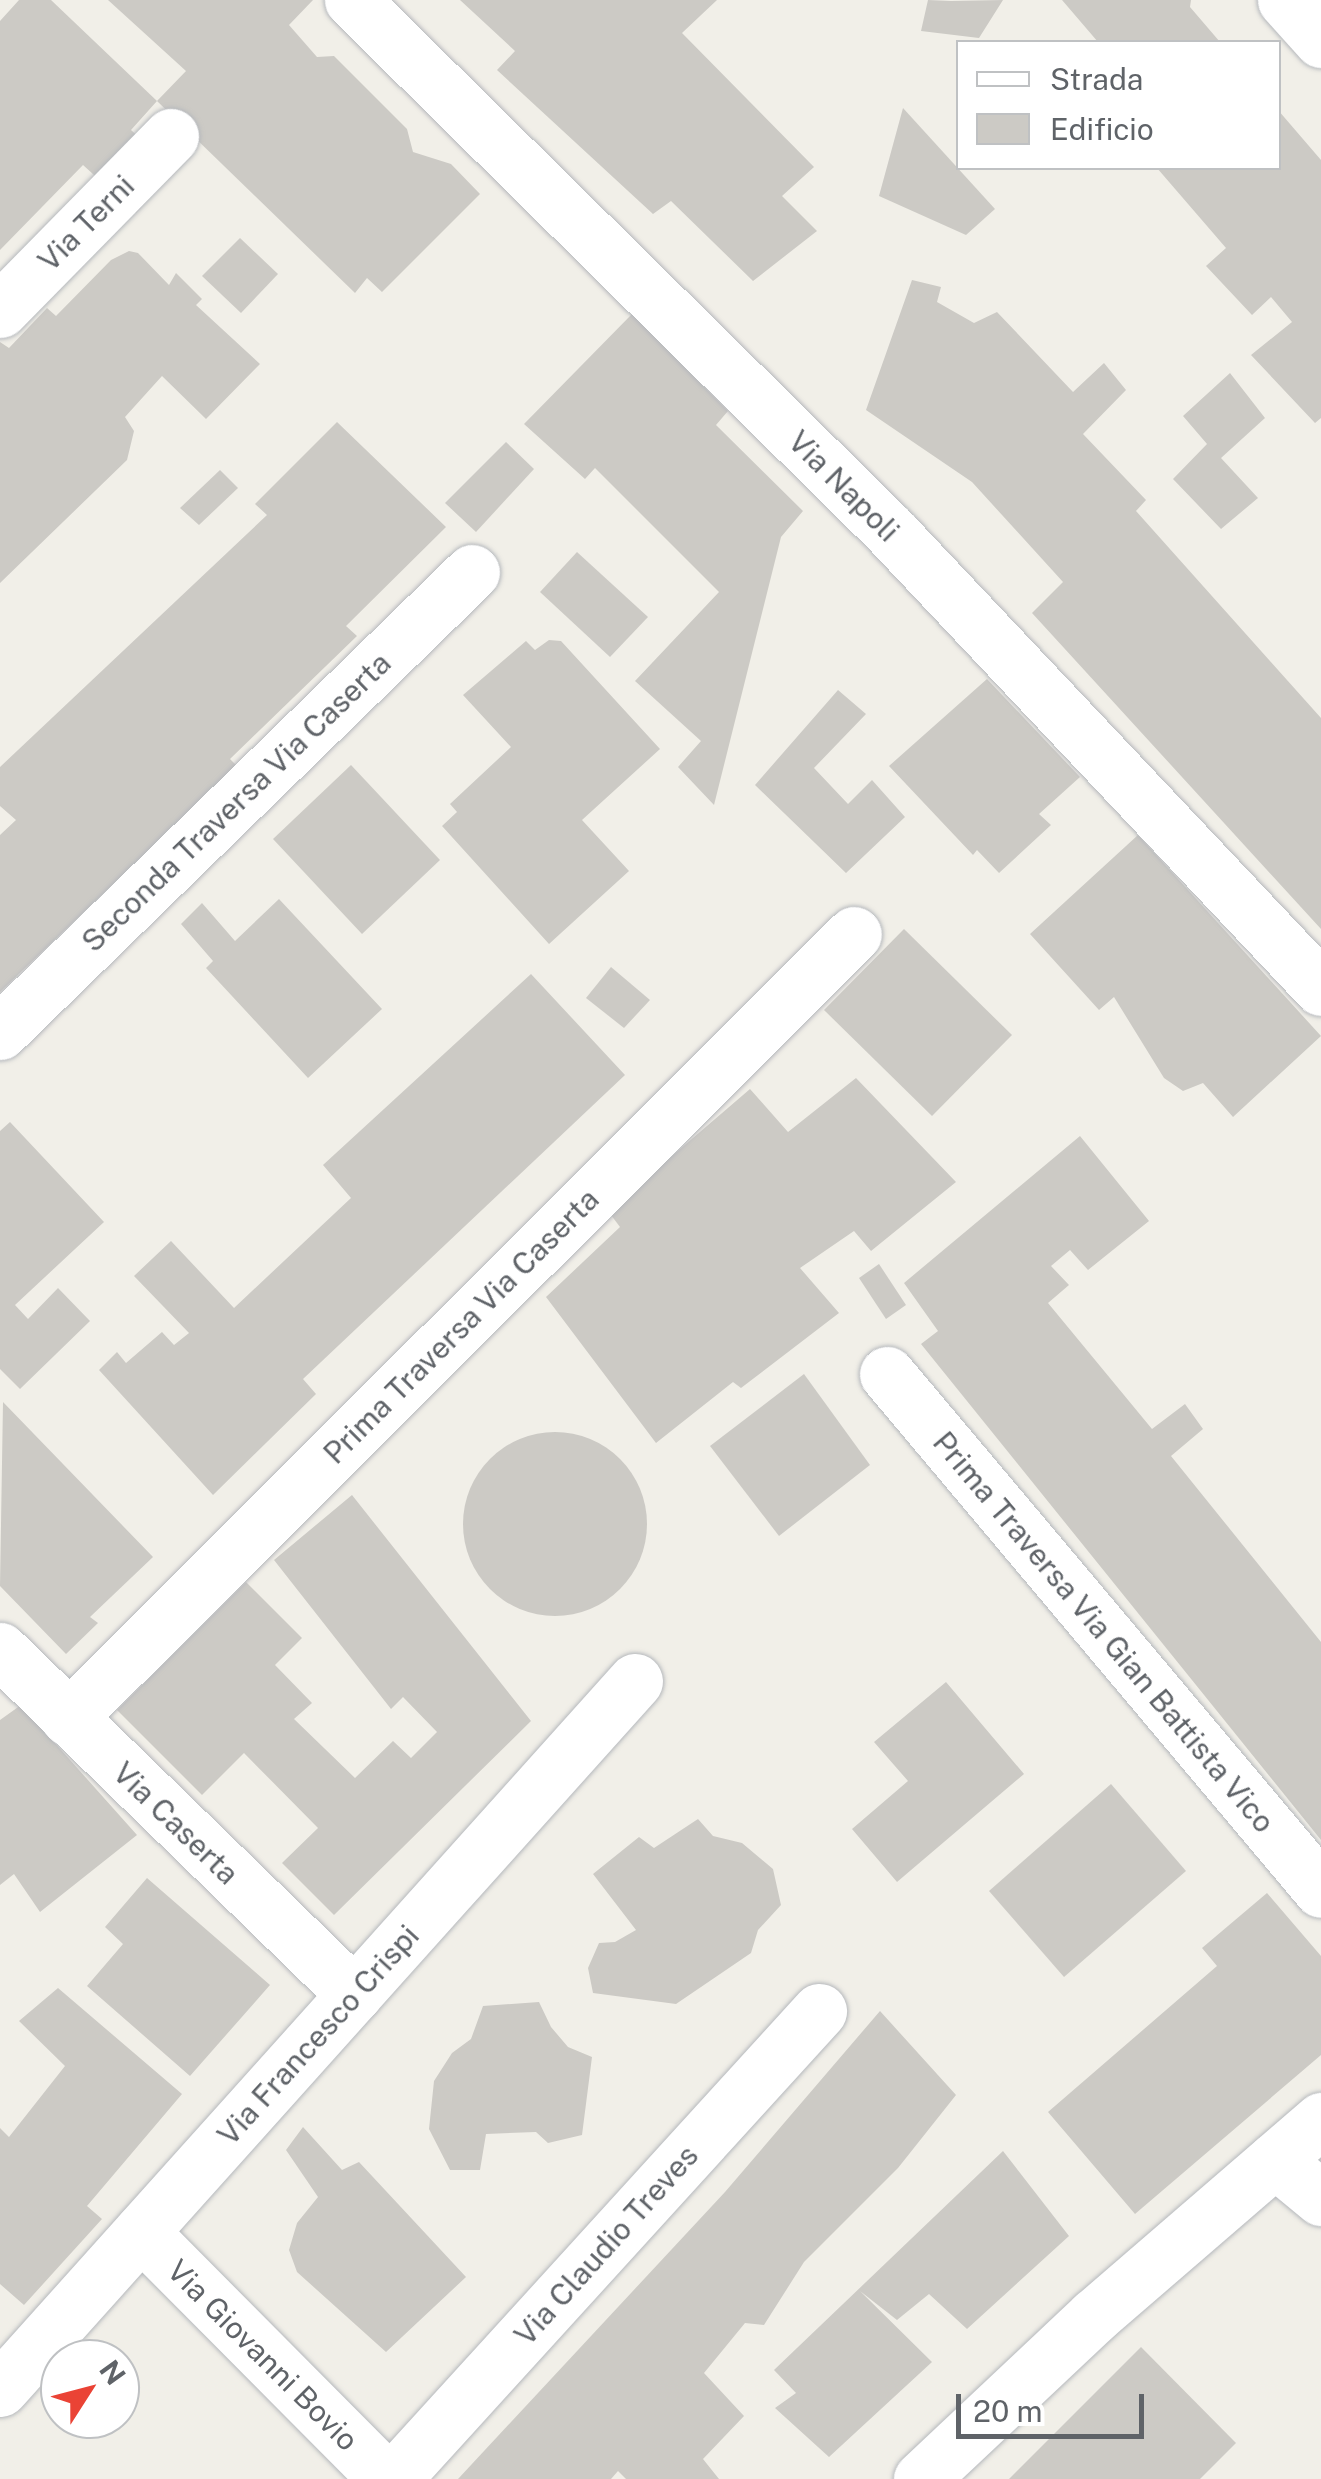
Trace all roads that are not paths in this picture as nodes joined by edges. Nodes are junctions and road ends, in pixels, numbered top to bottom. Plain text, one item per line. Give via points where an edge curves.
1 (352, 0) edge
2 (1286, 0) edge
3 (1321, 40) edge
4 (171, 136) dead end
5 (0, 310) edge
6 (472, 572) dead end
7 (854, 934) dead end
8 (1321, 988) edge
9 (0, 1032) edge
10 (887, 1374) dead end
11 (5, 1664) edge
12 (635, 1681) dead end
13 (68, 1718) junction
14 (1321, 1890) edge
15 (354, 1994) junction
16 (818, 2011) dead end
17 (1321, 2120) edge
18 (1275, 2160) junction
19 (1321, 2198) edge
20 (140, 2232) junction
21 (0, 2389) edge
22 (389, 2479) edge
23 (921, 2479) edge

1 - 8 street, Via Napoli via 890,531
2 - 3 street
4 - 5 street, Via Terni
6 - 9 street, Seconda Traversa Via Caserta
7 - 13 street, Prima Traversa Via Caserta
10 - 14 street, Prima Traversa Via Gian Battista Vico
11 - 13 street, Via Caserta
12 - 15 street, Via Francesco Crispi
13 - 15 street, Via Caserta
15 - 20 street, Via Francesco Crispi
16 - 22 street, Via Claudio Treves
17 - 18 street
18 - 19 street
18 - 23 street via 1094,2316
20 - 21 street, Via Francesco Crispi
20 - 22 street, Via Giovanni Bovio

